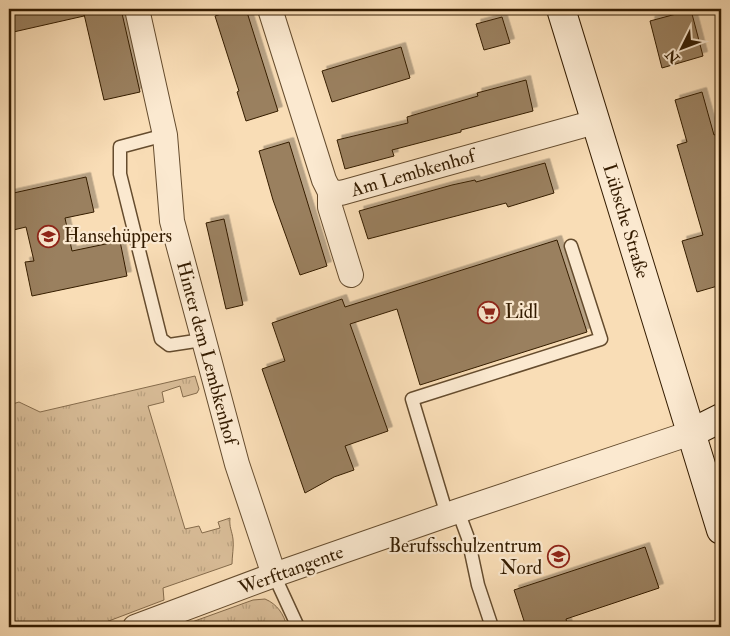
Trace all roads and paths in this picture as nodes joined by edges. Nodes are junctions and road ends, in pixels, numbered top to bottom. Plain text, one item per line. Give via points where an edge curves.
1 (137, 9) edge
2 (270, 9) edge
3 (561, 9) edge
4 (595, 122) junction
5 (165, 135) junction
6 (330, 192) junction
7 (572, 246) dead end
8 (351, 275) dead end
9 (202, 340) junction
10 (721, 418) edge
11 (691, 433) junction
12 (452, 513) junction
13 (721, 530) edge
14 (274, 575) junction
15 (136, 627) edge
16 (298, 627) edge
17 (492, 627) edge

1 - 5 street, Hinter dem Lembkenhof
2 - 6 street, Am Lembkenhof
3 - 4 street, Lübsche Straße
4 - 6 street, Am Lembkenhof via 341,193
4 - 11 street, Lübsche Straße
5 - 9 street, Hinter dem Lembkenhof via 172,221
5 - 9 lane via 120,147 120,174 161,338 170,345
6 - 8 street via 330,206
7 - 12 lane via 601,339 412,400
9 - 14 street, Hinter dem Lembkenhof via 237,464
10 - 11 street
11 - 12 street
11 - 13 street, Lübsche Straße
12 - 14 street, Werfttangente
12 - 17 lane via 466,531 478,585
14 - 15 street, Werfttangente
14 - 16 lane

